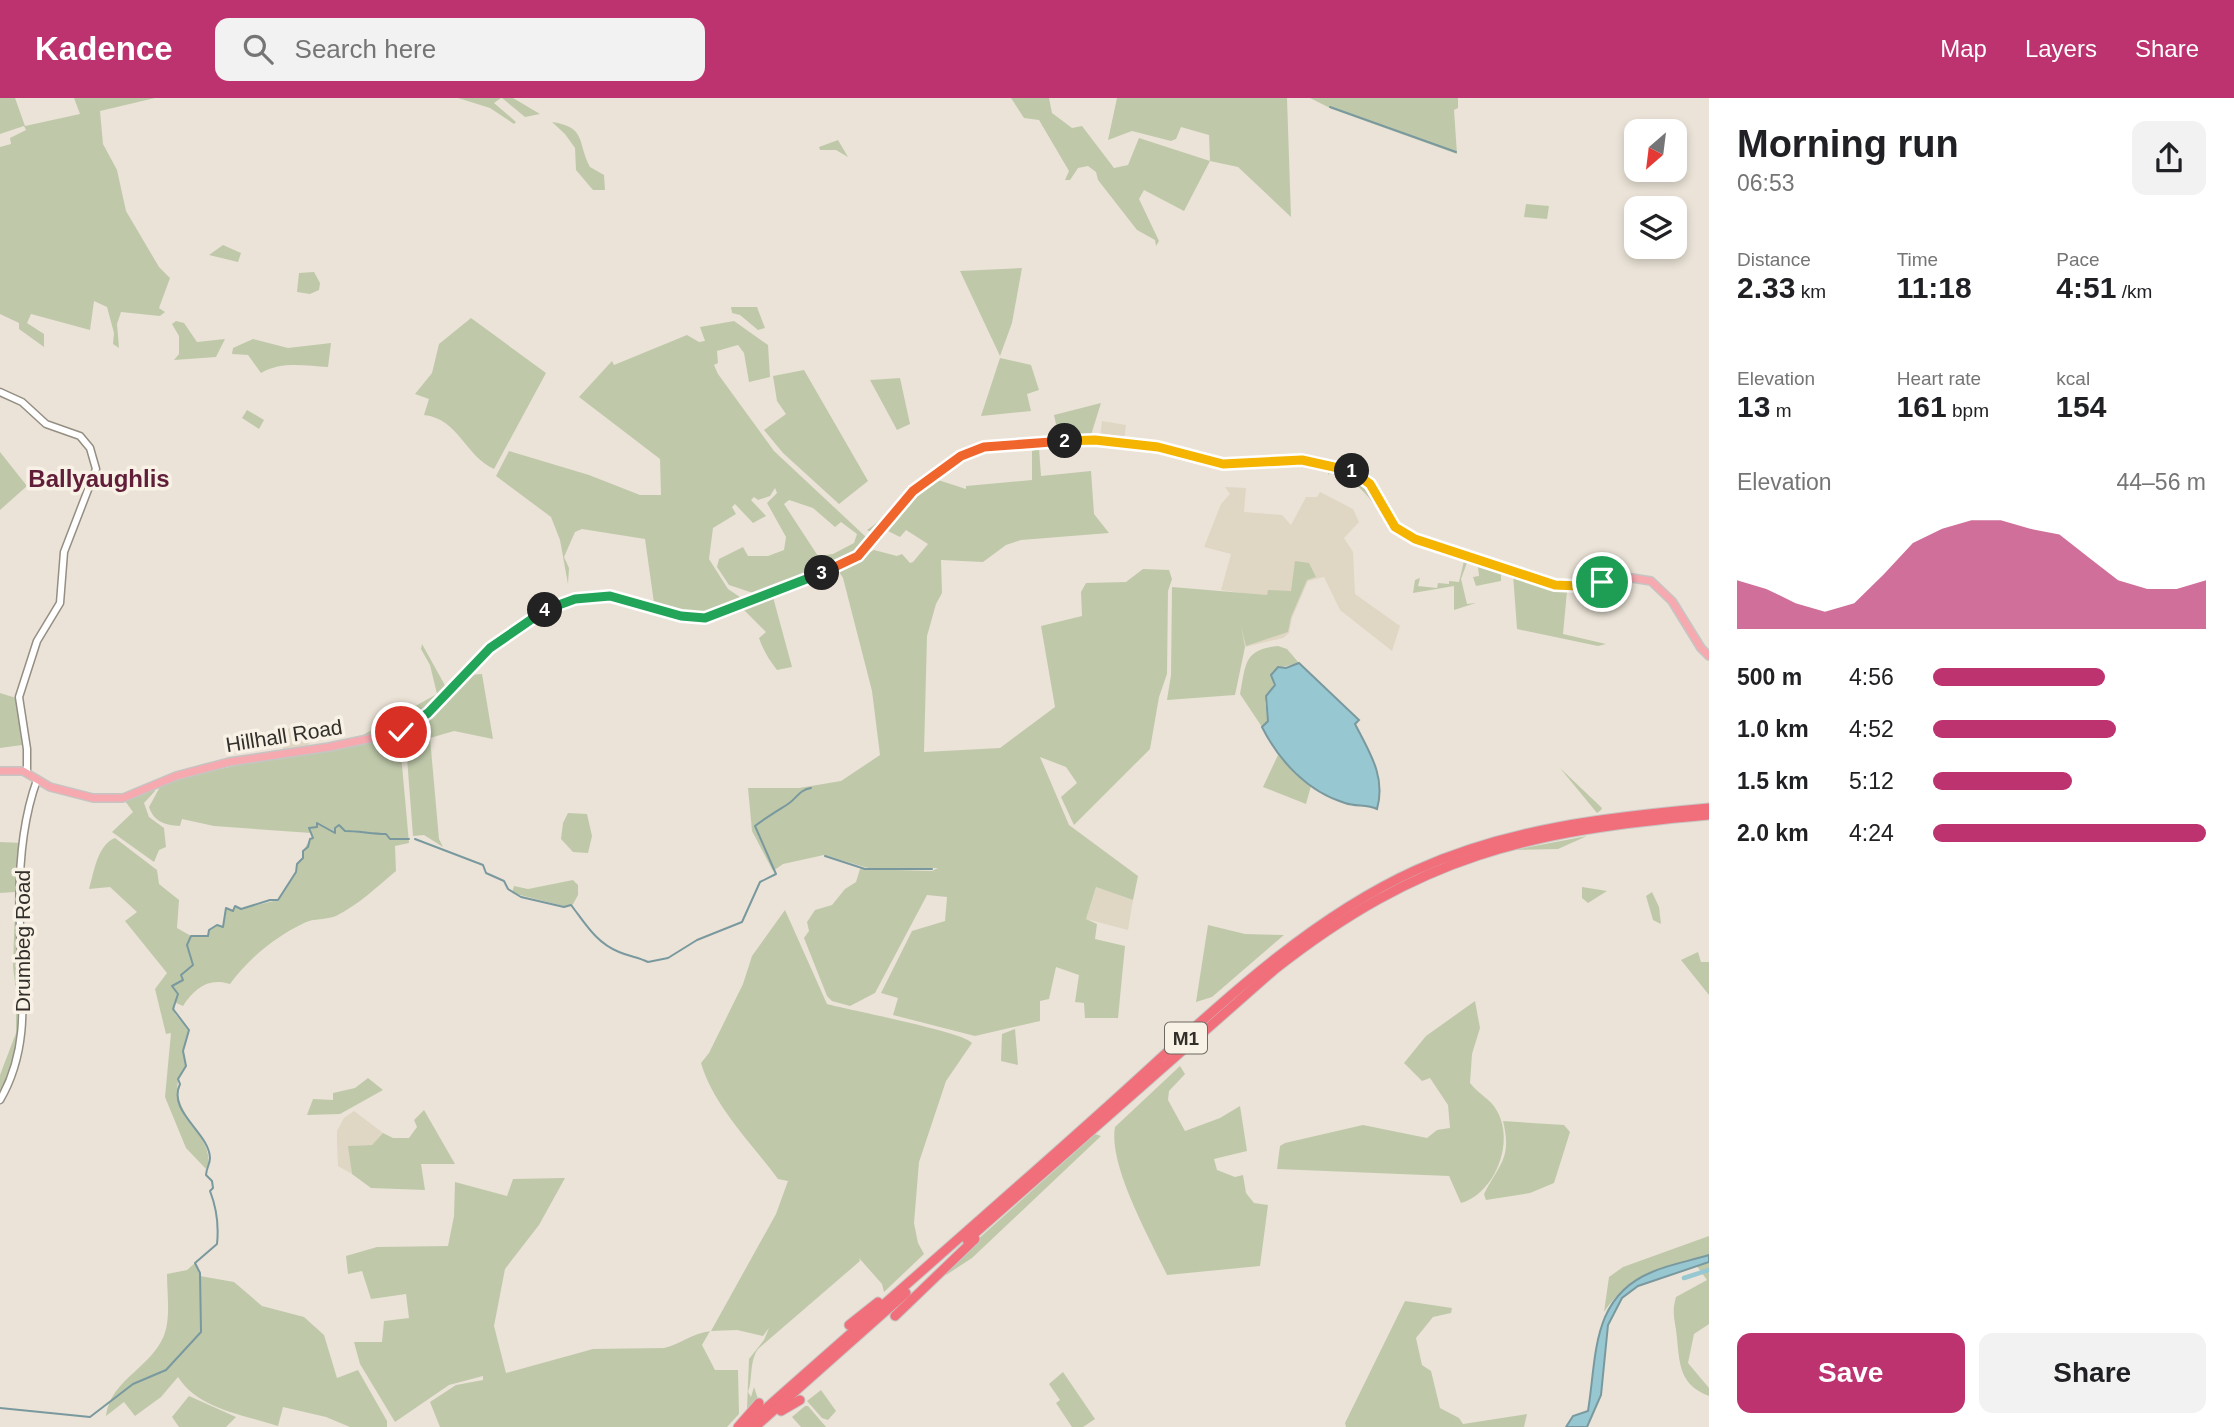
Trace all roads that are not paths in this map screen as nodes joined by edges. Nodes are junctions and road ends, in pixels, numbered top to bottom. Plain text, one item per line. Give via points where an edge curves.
1 (0, 392) edge
2 (1709, 656) edge
3 (0, 771) edge
4 (27, 773) junction
5 (37, 780) junction
6 (1709, 808) edge
7 (1709, 815) edge
8 (0, 1100) edge
9 (1023, 1191) junction
10 (966, 1233) junction
11 (895, 1316) dead end
12 (849, 1325) dead end
13 (800, 1400) dead end
14 (759, 1403) dead end
15 (738, 1427) edge
16 (745, 1427) edge
17 (755, 1427) edge
18 (763, 1427) edge

1 - 4 street via 22,402 46,424 80,436 90,447 96,469 64,552 60,603 37,641 19,696
2 - 5 main road, Hillhall Road via 1672,601 1651,582 1632,578 1555,585 1430,545 1395,527 1366,479 1350,470 1302,460 1223,464 1158,447 1078,439 984,447 961,456 913,491 858,556 713,616 688,618 610,596 551,607 490,648 428,713 396,734 229,762 113,800 56,789
3 - 4 main road
4 - 5 main road, Hillhall Road
5 - 8 street, Drumbeg Road via 28,816 20,901 22,1036 12,1076
6 - 10 highway, M1 via 1593,820 1491,842 1414,871 1366,897 1263,970
7 - 9 highway, M1 via 1581,829 1515,842 1397,887 1319,935 1274,970
9 - 11 highway
9 - 17 highway, M1
10 - 12 highway
10 - 16 highway, M1
13 - 18 highway
14 - 15 highway

